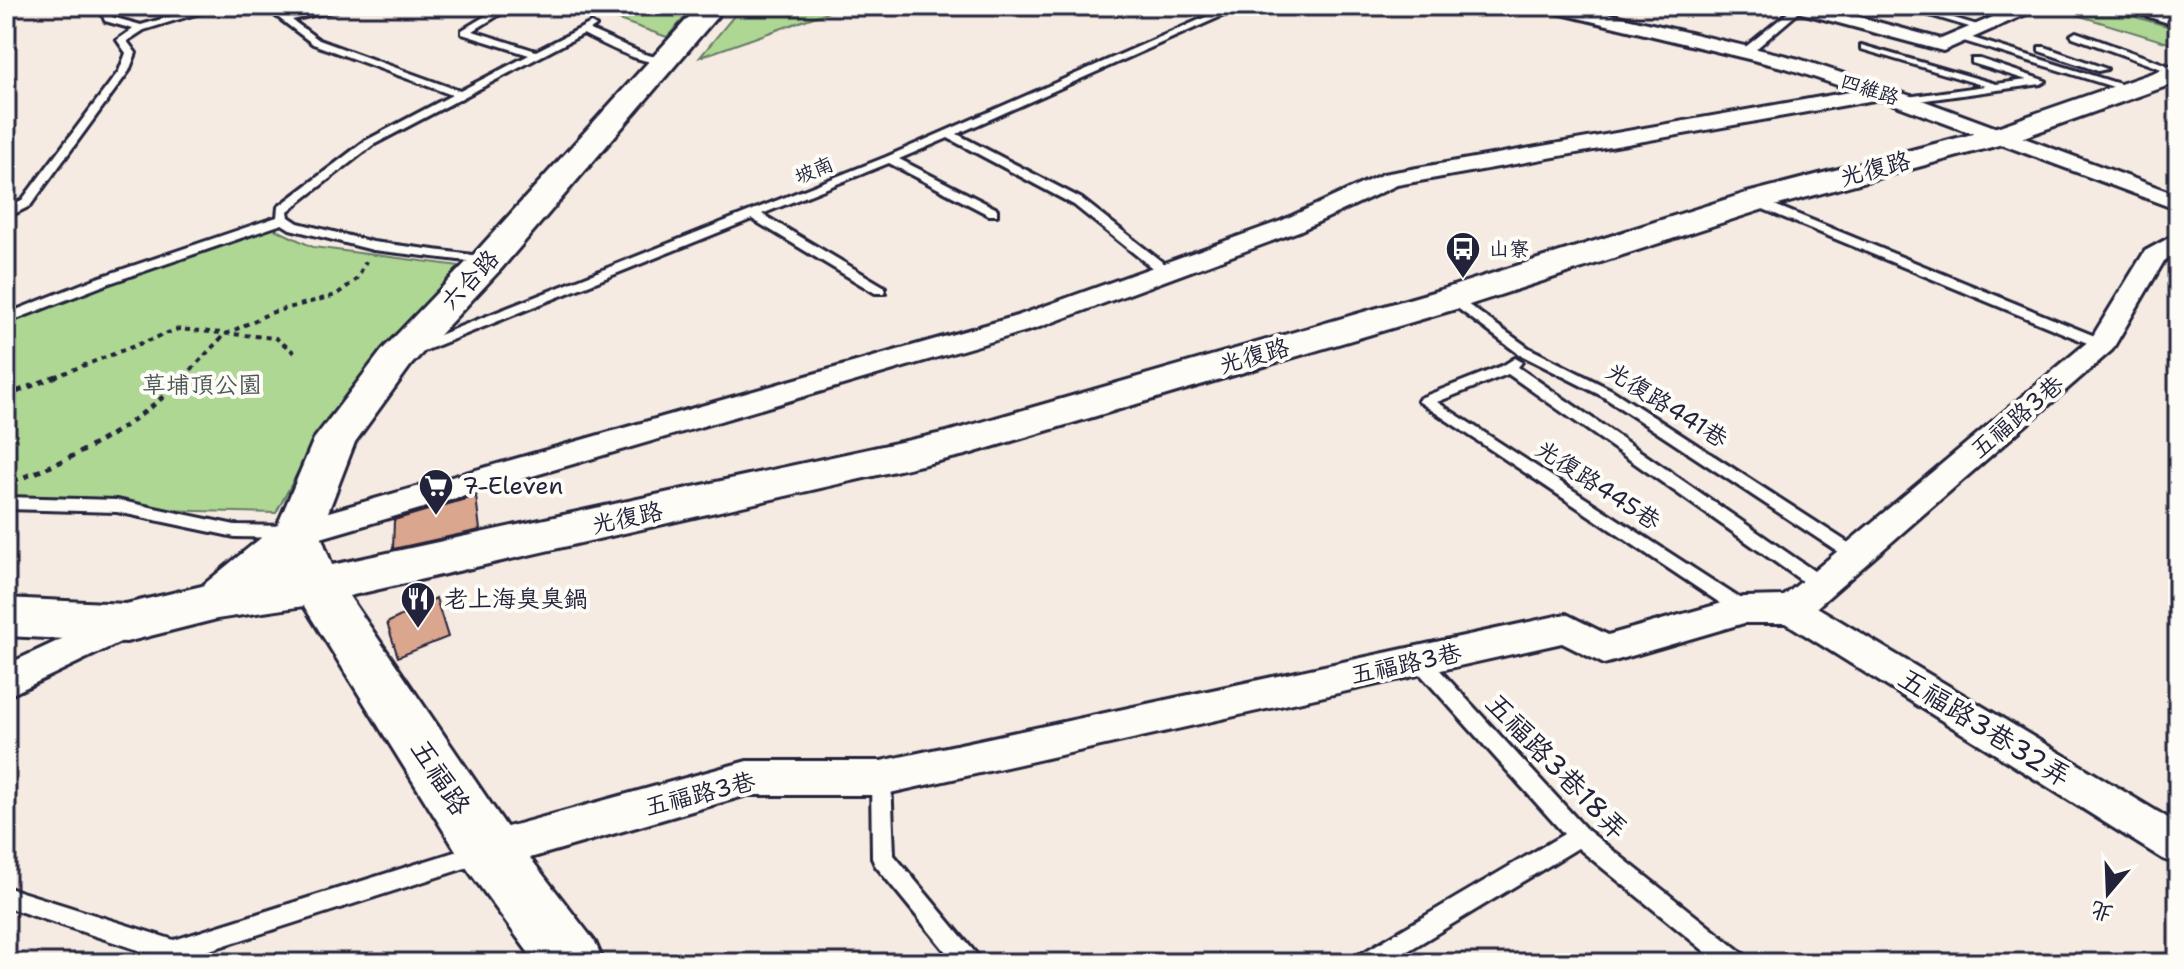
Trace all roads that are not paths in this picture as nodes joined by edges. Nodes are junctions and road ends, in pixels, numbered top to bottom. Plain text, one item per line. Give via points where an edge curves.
1 (104, 6) edge
2 (217, 6) edge
3 (268, 6) edge
4 (349, 6) edge
5 (499, 6) edge
6 (713, 6) edge
7 (1239, 6) edge
8 (1552, 6) edge
9 (1799, 6) edge
10 (1904, 6) edge
11 (1963, 6) edge
12 (2035, 6) edge
13 (2139, 6) edge
14 (285, 18) junction
15 (2006, 18) junction
16 (2178, 18) edge
17 (1979, 27) junction
18 (141, 28) junction
19 (2076, 35) dead end
20 (1951, 41) junction
21 (1864, 47) dead end
22 (2042, 49) dead end
23 (1747, 51) junction
24 (536, 54) junction
25 (663, 60) junction
26 (1976, 61) dead end
27 (2161, 80) edge
28 (1996, 86) junction
29 (1878, 93) junction
30 (461, 95) junction
31 (1904, 100) junction
32 (948, 133) junction
33 (1999, 136) junction
34 (890, 159) junction
35 (1755, 201) junction
36 (2178, 203) edge
37 (993, 212) dead end
38 (6, 214) edge
39 (753, 214) junction
40 (283, 219) junction
41 (2178, 241) edge
42 (488, 261) junction
43 (1166, 272) junction
44 (880, 290) dead end
45 (1453, 298) junction
46 (6, 319) edge
47 (2102, 344) junction
48 (1524, 351) junction
49 (397, 357) junction
50 (1509, 368) junction
51 (6, 503) edge
52 (297, 533) junction
53 (1855, 555) junction
54 (316, 586) junction
55 (1806, 597) junction
56 (217, 601) junction
57 (1744, 610) junction
58 (6, 617) edge
59 (126, 623) junction
60 (1420, 661) junction
61 (6, 682) edge
62 (881, 778) junction
63 (1579, 836) junction
64 (2178, 846) edge
65 (489, 851) junction
66 (6, 897) edge
67 (176, 957) edge
68 (573, 963) edge
69 (969, 963) edge
70 (1367, 963) edge
71 (1737, 963) edge

1 - 18 lane via 108,19
2 - 18 lane
3 - 14 lane
4 - 14 lane
5 - 24 lane via 505,8 465,32
6 - 25 street, 六合路
7 - 32 lane, 坡南
8 - 23 street, 四維路
9 - 20 street
9 - 23 lane
10 - 17 lane
11 - 15 lane
12 - 15 street
13 - 16 street
14 - 30 lane via 316,42
15 - 17 street
17 - 20 street
18 - 38 lane via 122,40 131,53 124,71 26,203
19 - 27 lane
20 - 27 lane
21 - 28 lane
22 - 27 lane
23 - 29 street, 四維路
24 - 25 lane via 588,29 642,57
24 - 30 lane
25 - 42 street, 六合路
26 - 28 lane via 2041,81
27 - 33 street, 光復路
28 - 31 lane
29 - 31 street, 四維路
29 - 43 street via 1391,179 1290,226
30 - 40 lane via 369,143 282,210
31 - 33 street, 四維路
32 - 34 lane, 坡南
32 - 43 lane via 1078,202
33 - 35 street, 光復路
33 - 36 street, 四維路
34 - 37 lane
34 - 39 lane, 坡南
35 - 45 street, 光復路
35 - 47 lane
39 - 44 lane
39 - 49 lane, 坡南
40 - 42 lane via 373,246
40 - 46 lane
41 - 47 street, 五福路3巷 via 2154,256
42 - 49 street, 六合路
43 - 52 street via 1027,322
45 - 48 lane, 光復路441巷
45 - 54 street, 光復路 via 950,445
47 - 53 street, 五福路3巷
48 - 50 lane
48 - 53 lane, 光復路441巷 via 1607,393
49 - 52 street, 六合路 via 335,439
50 - 55 lane
50 - 57 lane, 光復路445巷 via 1425,401
51 - 52 lane via 117,506 235,531
52 - 54 street
52 - 56 street
53 - 55 street, 五福路3巷
54 - 56 street, 光復路
54 - 65 street, 五福路
55 - 57 street, 五福路3巷
55 - 64 street, 五福路3巷32弄
56 - 59 street, 光復路
57 - 60 street, 五福路3巷 via 1604,650 1566,628
58 - 59 street, 光復路
59 - 61 street
60 - 62 street, 五福路3巷
60 - 63 lane, 五福路3巷18弄
62 - 65 street, 五福路3巷 via 747,778
62 - 69 lane via 883,858
63 - 70 lane
63 - 71 lane, 五福路3巷18弄
65 - 67 lane
65 - 68 street, 五福路
66 - 67 lane

